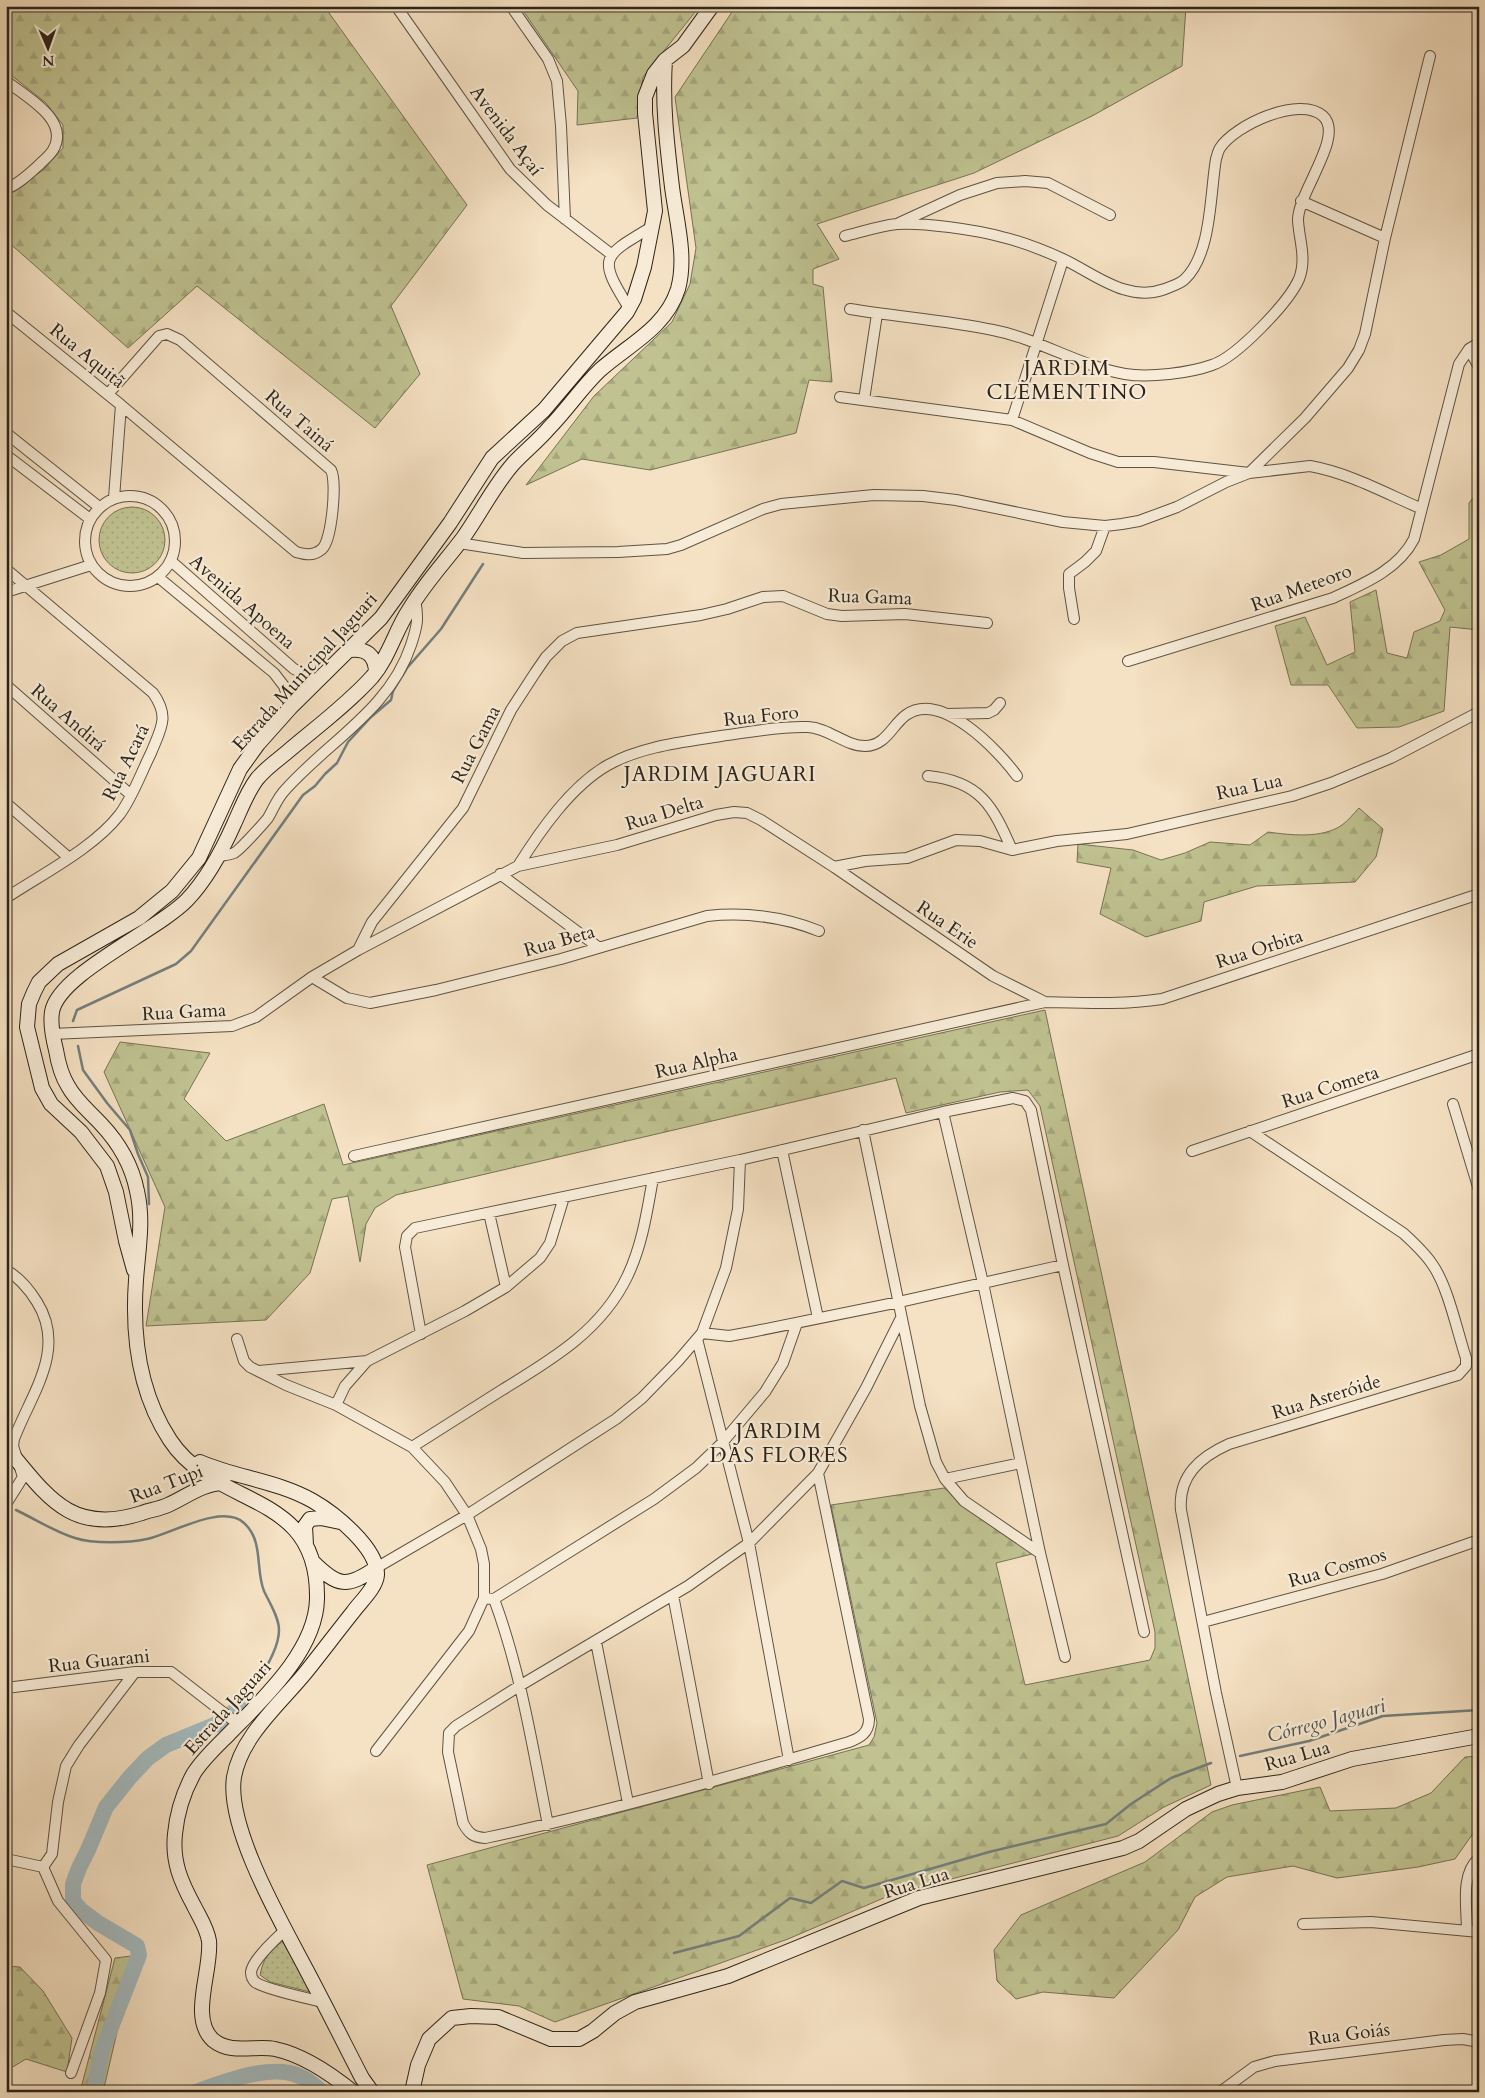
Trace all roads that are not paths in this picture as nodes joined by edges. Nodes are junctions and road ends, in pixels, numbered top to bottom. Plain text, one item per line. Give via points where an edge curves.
1 (396, 6) edge
2 (511, 6) edge
3 (712, 6) edge
4 (1430, 56) dead end
5 (665, 60) junction
6 (6, 81) edge
7 (6, 189) edge
8 (1301, 201) junction
9 (655, 211) junction
10 (1110, 215) dead end
11 (565, 219) junction
12 (897, 224) junction
13 (650, 228) junction
14 (845, 236) dead end
15 (1385, 238) junction
16 (611, 254) junction
17 (682, 260) junction
18 (1063, 260) junction
19 (629, 308) junction
20 (850, 310) dead end
21 (6, 312) edge
22 (877, 314) junction
23 (1037, 342) junction
24 (1479, 343) edge
25 (1469, 349) junction
26 (1479, 367) edge
27 (108, 394) junction
28 (840, 397) dead end
29 (864, 400) junction
30 (121, 405) junction
31 (1012, 420) junction
32 (6, 433) edge
33 (6, 455) edge
34 (485, 467) junction
35 (1249, 473) junction
36 (501, 478) junction
37 (114, 498) junction
38 (99, 507) junction
39 (1420, 508) junction
40 (90, 519) junction
41 (1105, 526) junction
42 (459, 543) junction
43 (171, 560) junction
44 (91, 565) junction
45 (6, 569) edge
46 (158, 576) junction
47 (27, 585) junction
48 (6, 592) edge
49 (415, 600) junction
50 (1074, 619) dead end
51 (987, 623) dead end
52 (350, 650) junction
53 (1128, 661) dead end
54 (376, 671) junction
55 (318, 681) junction
56 (6, 685) edge
57 (1000, 704) dead end
58 (291, 707) junction
59 (1479, 712) edge
60 (945, 714) junction
61 (258, 744) junction
62 (276, 761) junction
63 (928, 776) dead end
64 (1017, 776) dead end
65 (131, 795) junction
66 (6, 803) edge
67 (1012, 850) junction
68 (219, 856) junction
69 (68, 857) junction
70 (518, 866) junction
71 (834, 867) junction
72 (500, 874) junction
73 (1479, 894) edge
74 (6, 898) edge
75 (819, 931) dead end
76 (598, 948) junction
77 (358, 950) junction
78 (312, 977) junction
79 (1045, 1002) junction
80 (28, 1004) junction
81 (52, 1009) junction
82 (52, 1034) junction
83 (1479, 1054) edge
84 (60, 1070) junction
85 (38, 1076) junction
86 (1453, 1104) dead end
87 (943, 1112) junction
88 (863, 1130) junction
89 (1250, 1131) junction
90 (782, 1150) junction
91 (1192, 1151) dead end
92 (354, 1156) dead end
93 (740, 1160) junction
94 (653, 1178) junction
95 (1479, 1190) edge
96 (564, 1197) junction
97 (489, 1213) junction
98 (1063, 1265) junction
99 (6, 1270) edge
100 (136, 1278) junction
101 (983, 1282) junction
102 (506, 1287) junction
103 (899, 1302) junction
104 (818, 1318) junction
105 (901, 1318) junction
106 (797, 1323) junction
107 (421, 1334) junction
108 (700, 1336) junction
109 (237, 1339) dead end
110 (367, 1361) junction
111 (259, 1371) junction
112 (336, 1405) junction
113 (722, 1443) junction
114 (6, 1447) edge
115 (412, 1447) junction
116 (185, 1458) junction
117 (20, 1463) junction
118 (1021, 1463) junction
119 (818, 1473) junction
120 (945, 1479) junction
121 (219, 1483) junction
122 (280, 1486) junction
123 (190, 1492) junction
124 (241, 1495) junction
125 (176, 1502) junction
126 (6, 1504) edge
127 (467, 1515) junction
128 (343, 1523) junction
129 (1479, 1540) edge
130 (748, 1543) junction
131 (306, 1546) junction
132 (1040, 1554) junction
133 (313, 1562) junction
134 (376, 1568) junction
135 (673, 1595) junction
136 (489, 1599) junction
137 (1203, 1622) junction
138 (1144, 1632) dead end
139 (596, 1642) junction
140 (1065, 1657) dead end
141 (135, 1672) junction
142 (278, 1681) junction
143 (521, 1685) junction
144 (6, 1688) edge
145 (290, 1691) junction
146 (235, 1722) junction
147 (1479, 1736) edge
148 (376, 1751) dead end
149 (789, 1760) junction
150 (709, 1784) junction
151 (1237, 1788) junction
152 (628, 1803) junction
153 (548, 1825) junction
154 (6, 1859) edge
155 (1477, 1860) edge
156 (43, 1867) junction
157 (1303, 1924) dead end
158 (285, 1930) junction
159 (1467, 1931) junction
160 (1479, 1932) edge
161 (323, 2002) junction
162 (1479, 2042) edge
163 (71, 2073) dead end
164 (1230, 2088) edge
165 (413, 2090) edge
166 (353, 2092) edge
167 (372, 2092) edge
168 (1220, 2092) edge

1 - 11 street, Avenida Açaí via 510,169
2 - 11 street via 548,59 557,81
3 - 5 main road, Estrada Municipal Jaguari via 683,46
4 - 15 street
5 - 9 main road, Estrada Municipal Jaguari via 654,74 645,97
5 - 17 main road, Estrada Municipal Jaguari via 664,108
6 - 7 street via 49,115 57,137 54,150 29,174
8 - 15 street
8 - 18 street via 1321,160 1329,128 1324,117 1304,108 1274,114 1246,125 1220,148 1203,248 1185,279 1161,290 1132,292 1115,287
8 - 23 street via 1298,223 1303,256 1299,279 1290,295 1255,334 1214,365 1160,374 1128,374 1102,369
9 - 13 main road, Estrada Municipal Jaguari
9 - 17 main road via 664,209 671,218 674,248
10 - 12 street via 1048,184 1025,181 997,183 960,195
11 - 16 street, Avenida Açaí
12 - 14 street
12 - 18 street via 1001,236
13 - 16 street
13 - 19 main road, Estrada Municipal Jaguari via 644,267
15 - 35 street via 1359,350 1348,368 1305,418
16 - 19 street via 608,262 610,275
17 - 36 main road, Estrada Municipal Jaguari via 677,292 658,324 596,374
18 - 23 street
19 - 34 main road, Estrada Municipal Jaguari via 544,410
20 - 22 street
21 - 27 street, Rua Aquitã
22 - 23 street via 994,330
22 - 29 street
23 - 31 street
24 - 25 street
25 - 26 street
25 - 39 street, Rua Meteoro via 1459,364
27 - 30 street, Rua Aquitã
27 - 30 street, Rua Tainá via 159,336 167,334 180,340 331,470 335,482 328,540 323,548 307,555 296,552
28 - 29 street
29 - 31 street
30 - 37 street, Rua Aquitã
31 - 35 street via 1118,462 1154,462
32 - 38 street
33 - 40 street
34 - 36 main road
34 - 52 main road, Estrada Municipal Jaguari via 450,523 381,618
35 - 39 street via 1310,466 1320,468
35 - 41 street via 1177,507 1146,518
36 - 42 main road, Estrada Municipal Jaguari
37 - 38 street
37 - 43 street via 127,495 141,497 164,510 175,534
38 - 40 street
39 - 53 street, Rua Meteoro via 1414,539 1401,558 1360,585 1291,612
40 - 44 street via 84,542
41 - 42 street via 1063,522 956,500 874,495 780,504 667,548 523,553
41 - 50 street via 1096,551 1069,574
42 - 49 main road, Estrada Municipal Jaguari
43 - 46 street
43 - 55 street, Avenida Apoena via 294,669
44 - 46 street via 99,575 122,586 147,583
44 - 47 street
45 - 47 street, Rua Acará
46 - 58 street, Avenida Apoena via 280,679
47 - 48 street
47 - 65 street, Rua Acará via 153,693 161,704 164,714 162,727
49 - 54 main road, Estrada Municipal Jaguari
49 - 68 street via 418,618 398,676 347,733 285,790 267,819 242,848
51 - 77 street, Rua Gama via 905,614 842,616 827,614 783,596 763,597 701,615 576,633 562,641 534,673 511,710 463,808 372,922
52 - 54 main road via 362,650 370,655
52 - 55 main road, Estrada Municipal Jaguari
54 - 62 main road, Estrada Municipal Jaguari
55 - 58 main road, Estrada Municipal Jaguari
56 - 65 street, Rua Andirá
57 - 60 street via 988,713
58 - 61 main road, Estrada Municipal Jaguari
59 - 67 street, Rua Lua via 1391,758 1292,796 1161,828
60 - 64 street, Rua Foro via 982,738 1003,757
60 - 70 street, Rua Foro via 923,709 913,711 884,738 870,746 851,743 811,727 794,727 699,740 629,756 596,772 544,827
61 - 62 main road via 264,758
61 - 80 main road, Estrada Municipal Jaguari via 240,769 199,858 172,891 139,918 58,964 39,982
62 - 68 main road, Estrada Municipal Jaguari via 253,785
63 - 67 street via 959,783 978,794 989,804
65 - 69 street, Rua Acará via 108,828
66 - 69 street
67 - 71 street via 966,839 946,842 907,858
68 - 81 main road, Estrada Municipal Jaguari via 189,898 166,919 68,984
69 - 74 street, Rua Acará
70 - 71 street, Rua Delta via 617,845 734,812 747,813 761,820
70 - 72 street, Rua Delta
71 - 79 street, Rua Erie via 993,976
72 - 76 street
72 - 77 street, Rua Delta
73 - 79 street, Rua Orbita via 1162,999 1103,1004
75 - 76 street, Rua Beta via 800,924 730,914 707,916
76 - 78 street, Rua Beta via 436,990 370,1003 347,998
77 - 78 street, Rua Gama
78 - 82 street, Rua Gama via 256,1017 232,1026
79 - 92 street, Rua Alpha
80 - 81 main road via 36,999 45,999
80 - 85 main road, Estrada Municipal Jaguari via 28,1037
81 - 82 main road, Estrada Municipal Jaguari
82 - 84 main road, Estrada Municipal Jaguari
83 - 89 street, Rua Cometa
84 - 85 main road via 51,1079
84 - 100 main road, Estrada Municipal Jaguari via 77,1100 123,1152 137,1188 141,1234
85 - 100 main road, Estrada Municipal Jaguari via 51,1104 81,1132 107,1166
86 - 95 street
87 - 88 street
87 - 98 street via 1013,1098 1028,1104
87 - 101 street
88 - 90 street
88 - 103 street
89 - 91 street, Rua Cometa
89 - 137 street, Rua Asteróide via 1418,1246 1440,1278 1466,1366 1458,1375 1229,1444 1202,1460 1187,1477 1180,1496
90 - 93 street
90 - 104 street
93 - 94 street
93 - 108 street via 738,1210 726,1268
94 - 96 street
94 - 115 street via 643,1234 627,1276 588,1332 546,1363
96 - 97 street
96 - 102 street via 550,1243 540,1258
97 - 102 street
97 - 107 street via 415,1228 407,1236 406,1254
98 - 101 street
98 - 138 street
99 - 117 street via 28,1287 40,1306 50,1340 49,1355 14,1439 13,1446
100 - 116 main road, Estrada Municipal Jaguari via 135,1326 142,1373 154,1411 172,1444
101 - 103 street
101 - 118 street
102 - 107 street
103 - 104 street
103 - 105 street
104 - 106 street
105 - 119 street
105 - 120 street via 920,1406 936,1462
106 - 108 street via 729,1336
106 - 113 street via 783,1363 765,1392
107 - 110 street
108 - 113 street
108 - 127 street via 660,1381 616,1420
109 - 111 street via 246,1364
110 - 111 street
110 - 112 street via 345,1386
111 - 112 street
112 - 115 street
113 - 130 street
113 - 136 street via 677,1483
114 - 117 main road, Rua Tupi
115 - 127 street via 445,1482
116 - 121 main road, Estrada Jaguari
116 - 122 main road
116 - 123 main road via 195,1475 196,1485
117 - 125 main road, Rua Tupi via 46,1494 83,1518 106,1521 161,1509
117 - 126 street via 23,1477
118 - 120 street
118 - 132 street
119 - 130 street
119 - 149 street via 869,1725 863,1735 849,1742
120 - 132 street via 964,1501
121 - 122 main road
121 - 123 main road, Rua Tupi
121 - 124 main road, Estrada Jaguari
122 - 128 main road via 318,1504
123 - 125 main road, Rua Tupi
124 - 125 main road via 195,1495
124 - 131 main road, Estrada Jaguari via 284,1517
127 - 134 street
127 - 136 street via 481,1549
128 - 131 main road via 310,1519 305,1526
128 - 134 main road via 368,1551
129 - 137 street, Rua Cosmos via 1382,1574
130 - 135 street
130 - 149 street
131 - 133 main road, Estrada Jaguari
132 - 140 street
133 - 134 main road via 327,1575 343,1583 354,1581
133 - 142 main road, Estrada Jaguari via 317,1594 315,1617 306,1642
134 - 145 main road via 374,1583
135 - 139 street
135 - 150 street
136 - 143 street via 503,1624
136 - 148 street via 469,1631
137 - 151 street, Rua Asteróide
139 - 143 street
139 - 152 street
141 - 144 street, Rua Guarani
141 - 146 street, Rua Guarani via 171,1672
141 - 156 street via 66,1766 52,1854
142 - 145 main road
142 - 146 main road, Estrada Jaguari
143 - 153 street
143 - 153 street via 456,1726 449,1733 448,1752 464,1823 472,1835 485,1838
145 - 158 main road via 252,1736 234,1779 238,1817 249,1854
146 - 166 main road, Estrada Jaguari via 196,1769 180,1809 175,1834 174,1856 180,1880 208,1939 202,2004 206,2032 221,2045 281,2050 333,2076
147 - 151 main road, Rua Lua via 1352,1759 1282,1782
149 - 150 street
150 - 152 street
151 - 165 main road, Rua Lua via 1193,1805 1123,1848 919,1898 728,1976 635,2002 579,2039 551,2039 498,2017 452,2018 429,2039 418,2065
152 - 153 street
154 - 156 street
155 - 159 street via 1467,1878
156 - 163 street via 58,1901 106,1960 100,1993
157 - 159 street via 1371,1922
158 - 161 main road
158 - 161 street via 256,1962 252,1978 265,1987
159 - 160 street
161 - 167 main road
162 - 164 street, Rua Goiás via 1444,2040 1286,2059 1254,2068
164 - 168 street, Rua Goiás

